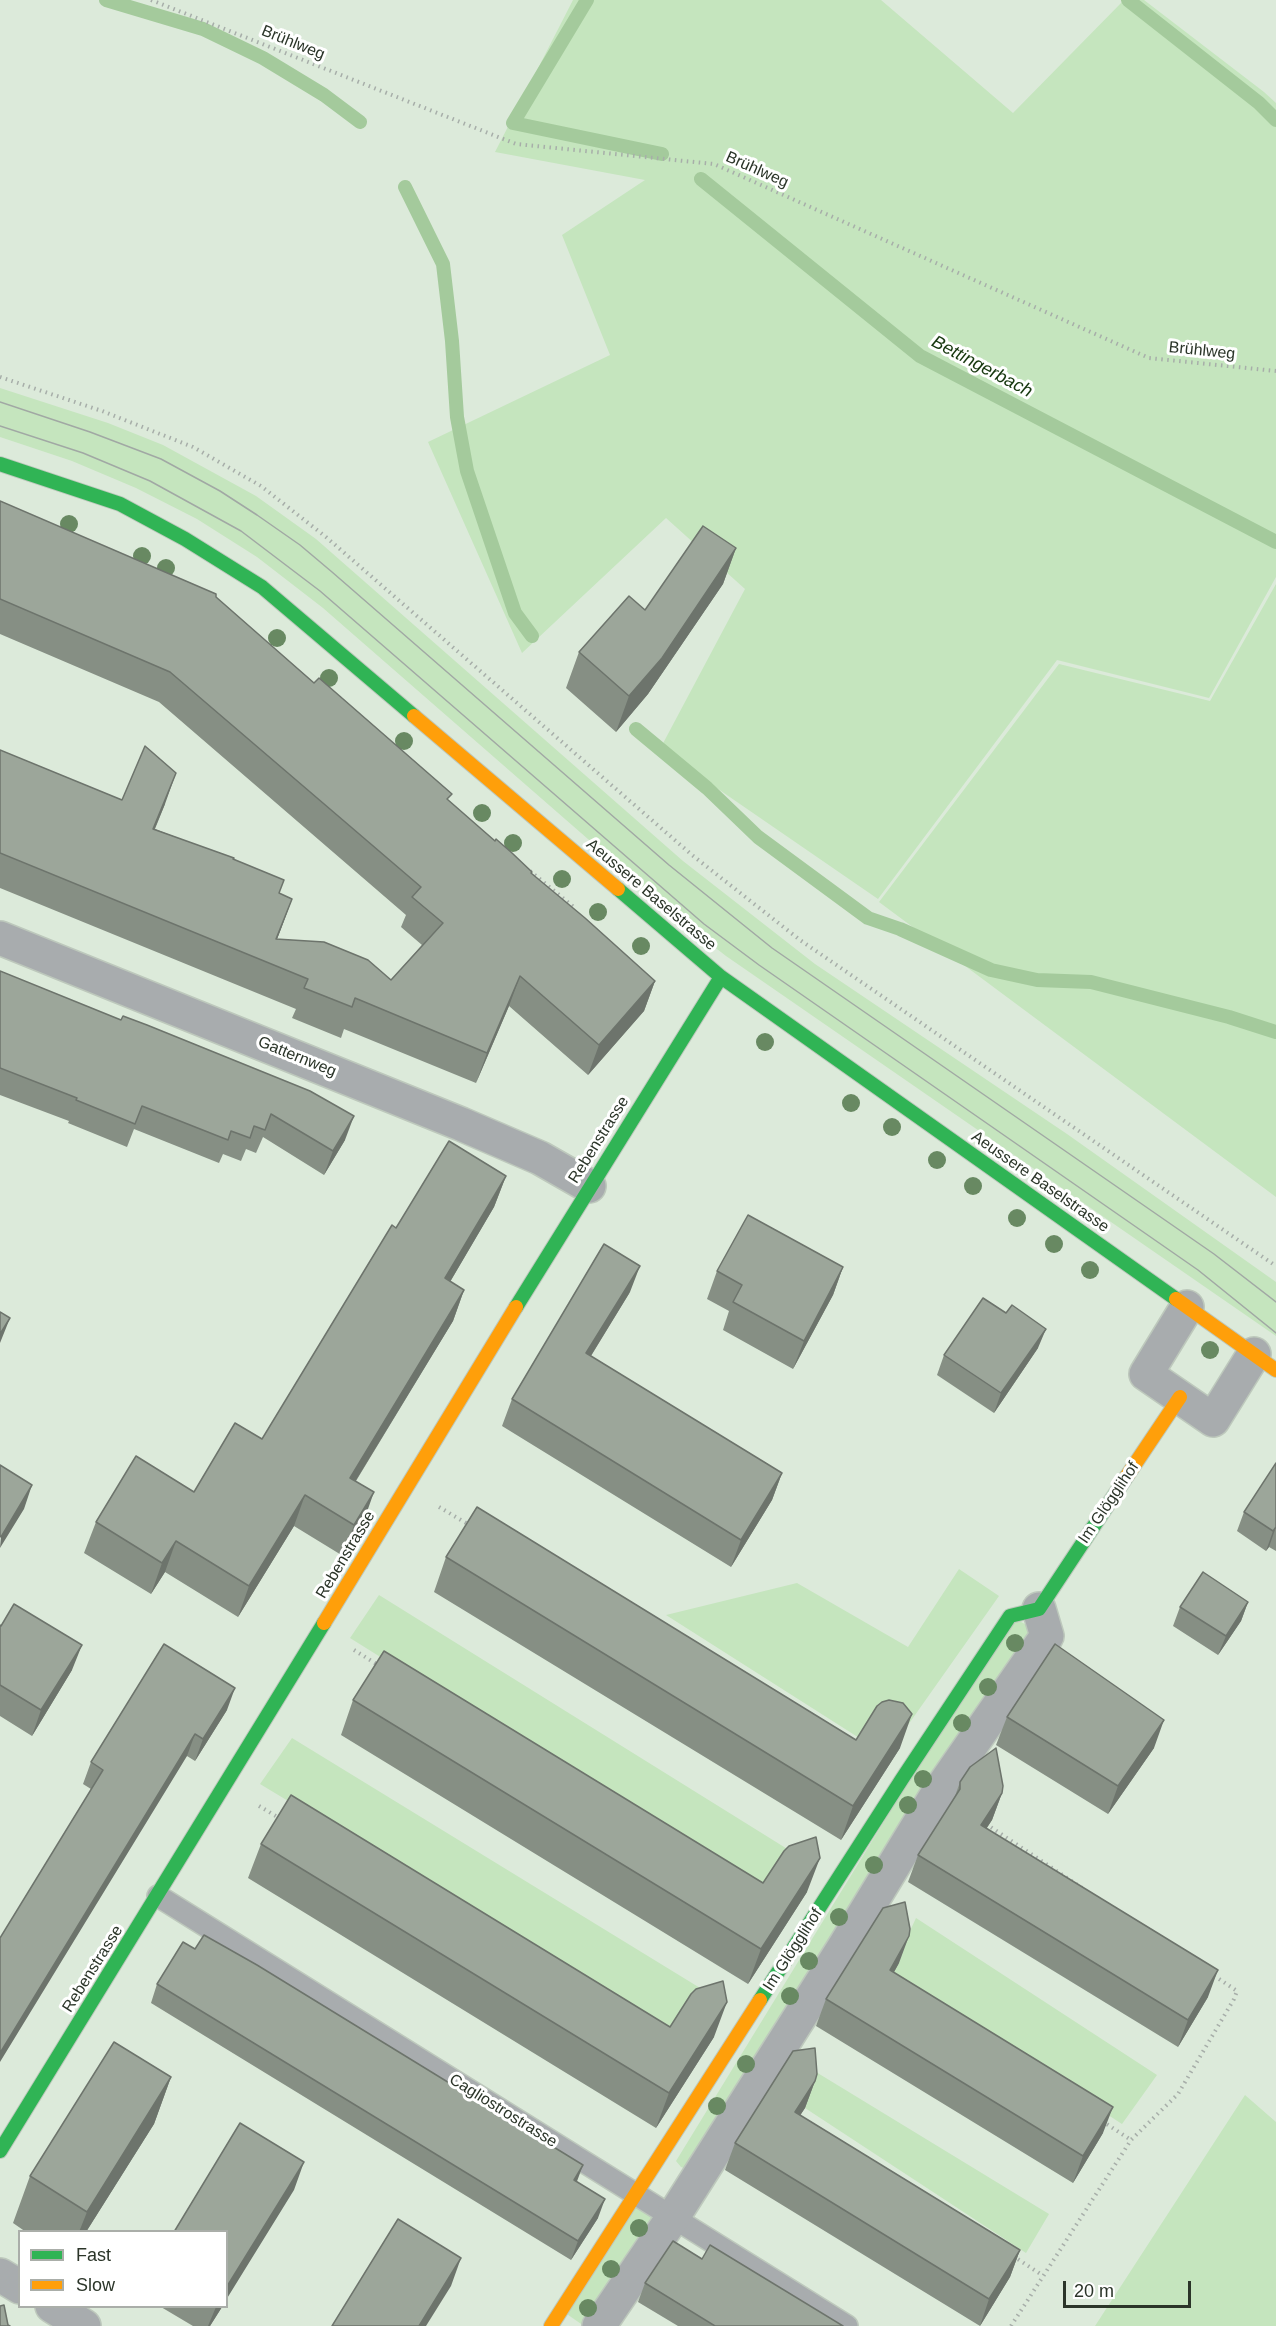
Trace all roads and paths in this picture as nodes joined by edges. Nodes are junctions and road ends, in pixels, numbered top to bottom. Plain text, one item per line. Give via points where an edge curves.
1 (151, 0) edge
2 (1276, 371) edge
3 (0, 377) edge
4 (0, 464) edge
5 (0, 938) edge
6 (721, 977) junction
7 (589, 1186) junction
8 (1276, 1266) edge
9 (1187, 1306) junction
10 (1265, 1362) edge
11 (1180, 1397) junction
12 (406, 1488) junction
13 (477, 1530) edge
14 (1039, 1609) junction
15 (320, 1629) junction
16 (381, 1667) edge
17 (930, 1736) junction
18 (964, 1756) junction
19 (225, 1786) junction
20 (980, 1820) edge
21 (286, 1821) edge
22 (838, 1880) junction
23 (1089, 1892) edge
24 (158, 1896) junction
25 (872, 1900) junction
26 (1208, 1972) edge
27 (746, 2024) junction
28 (780, 2045) junction
29 (1092, 2114) edge
30 (1131, 2140) junction
31 (0, 2151) edge
32 (636, 2194) junction
33 (673, 2217) junction
34 (1012, 2256) edge
35 (0, 2275) edge
36 (1042, 2275) junction
37 (18, 2286) edge
38 (54, 2308) edge
39 (84, 2326) edge
40 (550, 2326) edge
41 (599, 2326) edge
42 (847, 2326) edge
43 (1011, 2326) edge

1 - 2 path, Brühlweg via 516,144 714,164 1149,358
3 - 8 path via 193,447 261,486 327,537 692,855 800,940
4 - 6 street, Aeussere Baselstrasse via 120,504 262,587
5 - 7 street, Gatternweg via 461,1124 540,1158
6 - 7 street, Rebenstrasse
6 - 9 street, Aeussere Baselstrasse
7 - 12 street, Rebenstrasse
9 - 10 street, Aeussere Baselstrasse
9 - 11 street via 1146,1374
10 - 11 street via 1213,1419
11 - 14 street, Im Glögglihof
12 - 13 path
12 - 15 street, Rebenstrasse
14 - 17 street, Im Glögglihof via 1010,1616
14 - 18 street via 1047,1636
15 - 16 path
15 - 19 street, Rebenstrasse
17 - 18 street
17 - 22 street, Im Glögglihof
18 - 25 street
19 - 21 path
19 - 24 street, Rebenstrasse
20 - 23 path
22 - 25 street
22 - 27 street, Im Glögglihof
24 - 31 street, Rebenstrasse
24 - 32 lane, Cagliostrostrasse
25 - 28 street
26 - 30 path via 1237,1992 1178,2094
27 - 28 street
27 - 32 street, Im Glögglihof
28 - 33 street
29 - 30 path
30 - 36 path
32 - 33 lane, Cagliostrostrasse
32 - 40 street, Im Glögglihof
33 - 41 street
33 - 42 lane, Cagliostrostrasse
34 - 36 path
35 - 37 street
36 - 43 path
38 - 39 street

